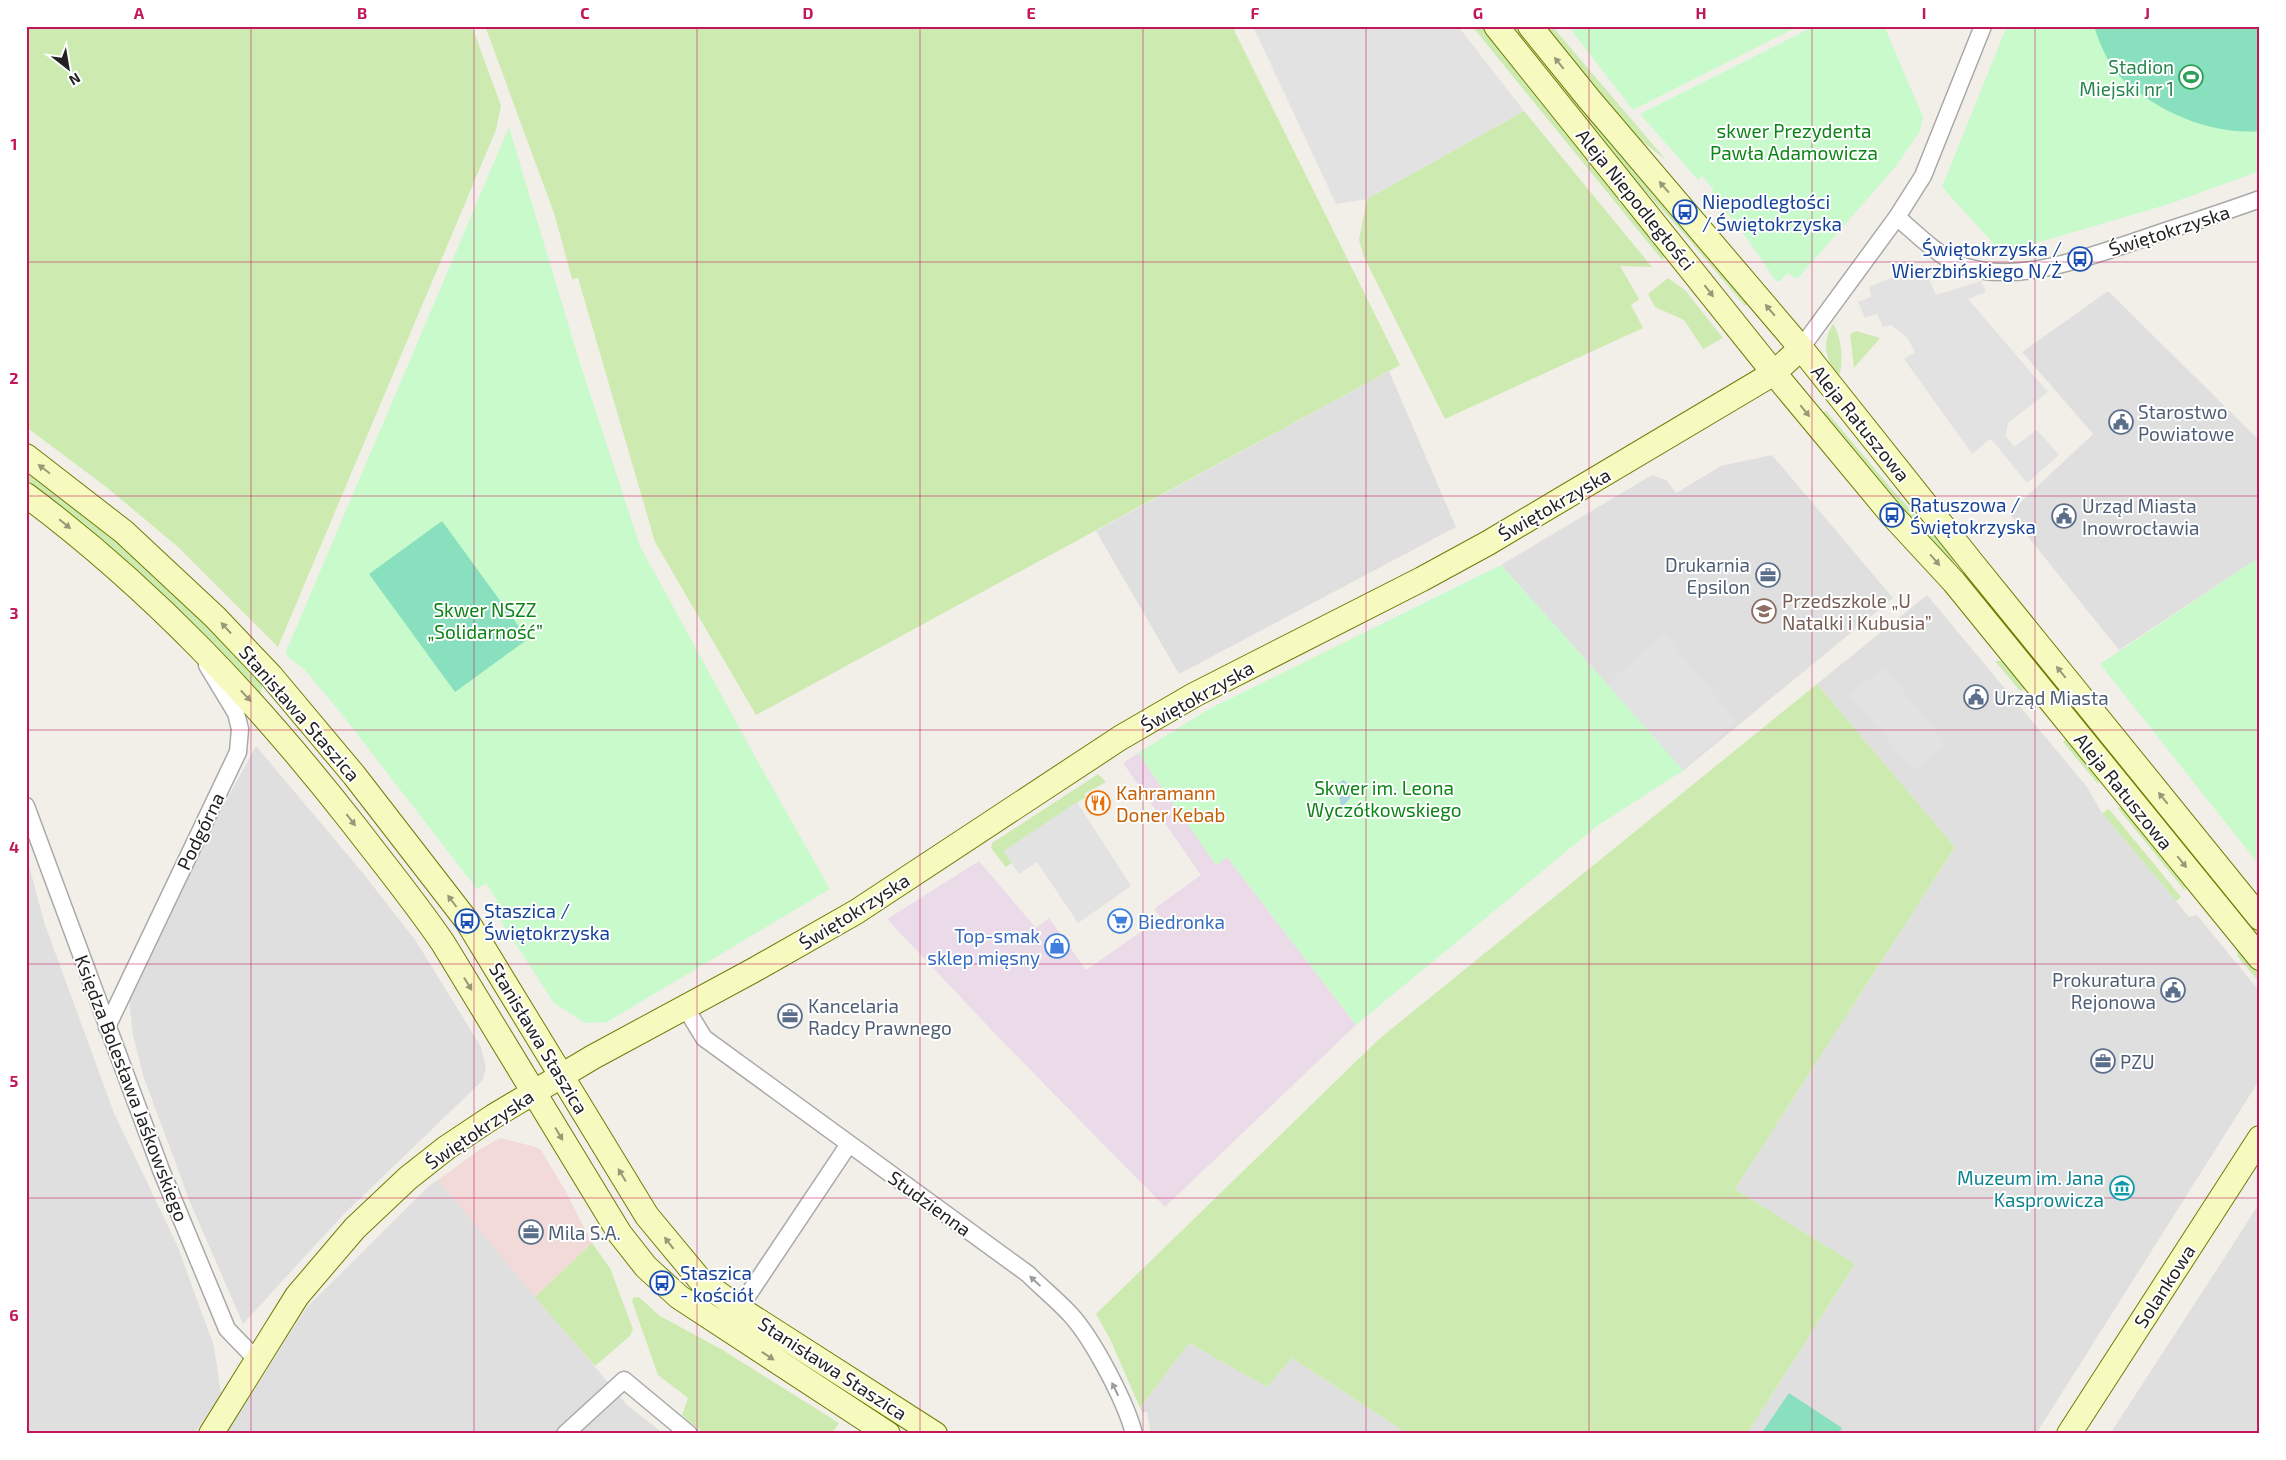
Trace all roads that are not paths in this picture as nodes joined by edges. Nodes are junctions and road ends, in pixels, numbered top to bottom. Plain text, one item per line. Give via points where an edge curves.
1 (1496, 26) edge
2 (1530, 26) edge
3 (1983, 26) edge
4 (2260, 199) edge
5 (1897, 217) junction
6 (1801, 348) junction
7 (1774, 373) junction
8 (26, 456) edge
9 (26, 495) edge
10 (1973, 564) junction
11 (1954, 582) junction
12 (190, 635) junction
13 (26, 806) edge
14 (2260, 918) edge
15 (2260, 958) edge
16 (686, 1007) junction
17 (107, 1027) junction
18 (562, 1076) junction
19 (534, 1092) junction
20 (2260, 1138) edge
21 (849, 1144) junction
22 (748, 1295) dead end
23 (256, 1359) junction
24 (211, 1434) edge
25 (565, 1434) edge
26 (689, 1434) edge
27 (888, 1434) edge
28 (935, 1434) edge
29 (1134, 1434) edge
30 (2069, 1434) edge

1 -> 7 street, Aleja Niepodległości
6 -> 2 street, Aleja Niepodległości
3 - 5 street via 1923,176
4 - 5 street, Świętokrzyska via 2080,259 2043,268 2007,271 1982,271 1959,264
5 - 6 street, Świętokrzyska
6 - 7 street, Świętokrzyska
6 - 10 street, Aleja Ratuszowa
7 -> 11 street, Aleja Ratuszowa via 1892,515
7 - 16 street, Świętokrzyska via 1488,543 1194,695 1120,738 856,912
18 -> 8 street, Stanisława Staszica via 467,921 354,775 271,676 215,616 124,532
9 -> 12 street, Stanisława Staszica via 64,522
10 - 11 street
14 -> 10 street, Aleja Ratuszowa
11 -> 15 street, Aleja Ratuszowa
12 - 17 street, Podgórna via 236,713 240,729 238,752
12 -> 19 street, Stanisława Staszica via 262,712 416,904
13 - 17 street, Księdza Bolesława Jaśkowskiego
16 - 18 street, Świętokrzyska
16 - 21 street, Studzienna via 704,1038
17 - 23 street, Księdza Bolesława Jaśkowskiego via 227,1330
18 - 19 street, Świętokrzyska
28 -> 18 street, Stanisława Staszica via 701,1281 648,1216
19 - 23 street, Świętokrzyska via 446,1148 408,1178 355,1228 297,1296
19 -> 27 street, Stanisława Staszica via 620,1234 657,1277 679,1297
20 - 30 street, Solankowa
21 - 22 street
29 -> 21 street, Studzienna via 1104,1367 1071,1314 1028,1274
23 - 24 street, Świętokrzyska
25 - 26 street via 624,1380

